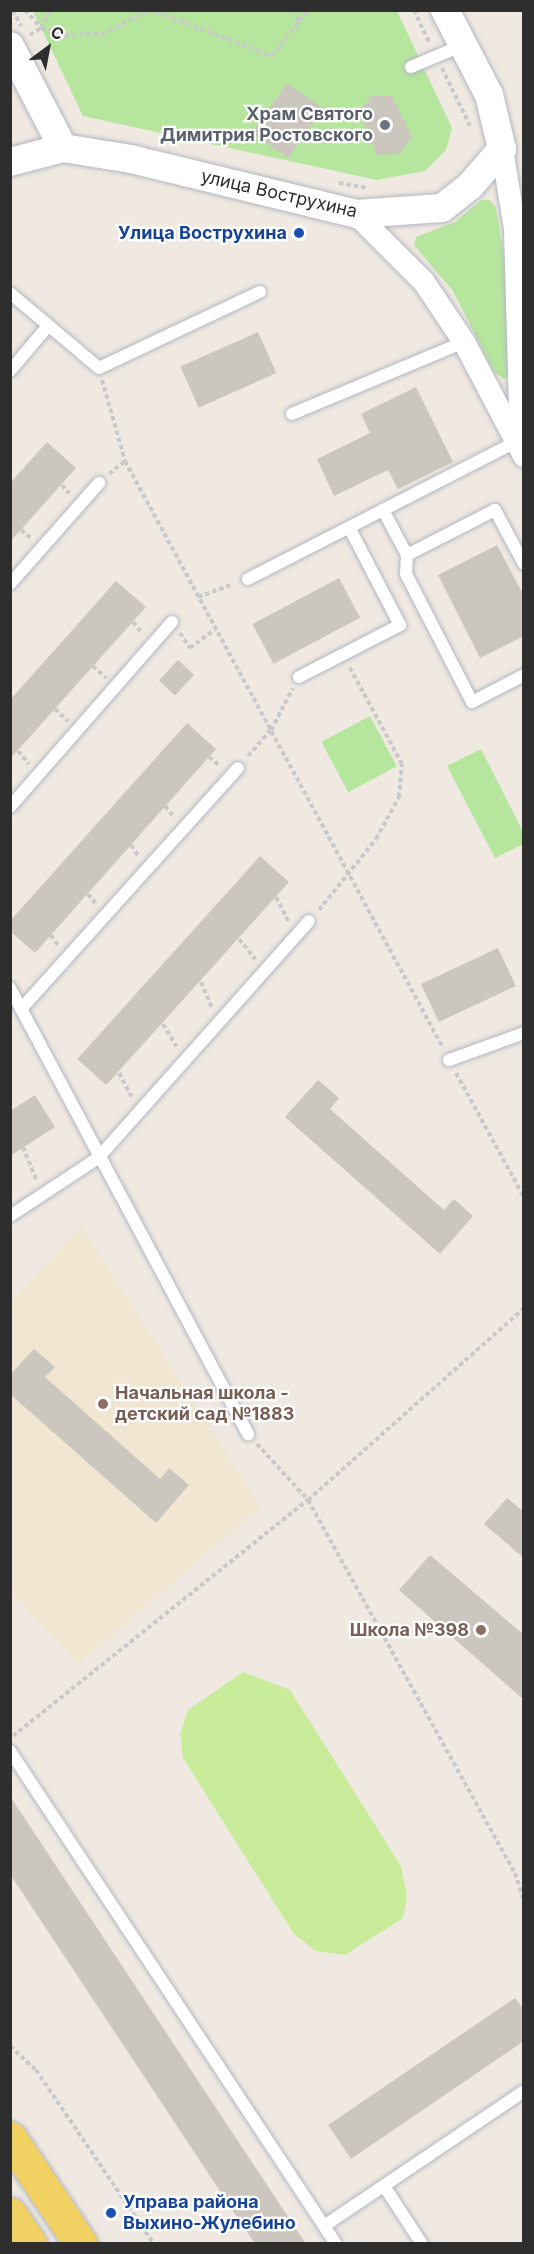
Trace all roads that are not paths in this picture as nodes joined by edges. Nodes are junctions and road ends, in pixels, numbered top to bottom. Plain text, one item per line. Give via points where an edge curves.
1 (445, 10) edge
2 (19, 41) edge
3 (463, 45) junction
4 (411, 67) dead end
5 (63, 148) junction
6 (502, 149) junction
7 (10, 162) edge
8 (356, 214) junction
9 (260, 292) dead end
10 (10, 293) edge
11 (48, 326) junction
12 (464, 342) junction
13 (10, 371) edge
14 (292, 414) dead end
15 (520, 449) edge
16 (99, 483) dead end
17 (383, 510) junction
18 (349, 527) junction
19 (407, 555) junction
20 (524, 564) edge
21 (248, 579) road end
22 (10, 584) edge
23 (172, 622) road end
24 (524, 675) edge
25 (299, 677) road end
26 (238, 768) road end
27 (10, 807) edge
28 (309, 921) road end
29 (10, 988) edge
30 (21, 1009) junction
31 (524, 1033) edge
32 (449, 1060) road end
33 (98, 1158) junction
34 (10, 1216) edge
35 (248, 1434) road end
36 (10, 1751) edge
37 (524, 2091) edge
38 (10, 2138) edge
39 (384, 2186) junction
40 (10, 2214) edge
41 (324, 2226) junction
42 (30, 2244) edge
43 (81, 2244) edge
44 (336, 2244) edge
45 (422, 2244) edge

1 - 3 street
2 - 5 street
3 - 4 lane
3 - 6 street via 489,95
5 - 7 street, улица Вострухина
5 - 8 street, улица Вострухина via 131,159
6 - 8 street, улица Вострухина via 470,186 442,208
6 - 15 street via 515,229
8 - 12 street via 424,282
9 - 11 lane via 99,368
10 - 11 lane
11 - 13 lane
12 - 14 lane
12 - 15 street
15 - 17 lane
16 - 22 lane
17 - 18 lane
17 - 19 lane
18 - 21 lane
18 - 25 lane via 400,626
19 - 20 lane via 495,510
19 - 24 lane via 406,574 472,702
23 - 27 lane
26 - 30 lane
28 - 33 lane
29 - 30 lane
30 - 33 lane
31 - 32 lane
33 - 34 lane
33 - 35 lane
36 - 41 lane
37 - 39 lane
38 - 43 main road
39 - 41 lane
39 - 45 lane
40 - 42 main road
41 - 44 lane

